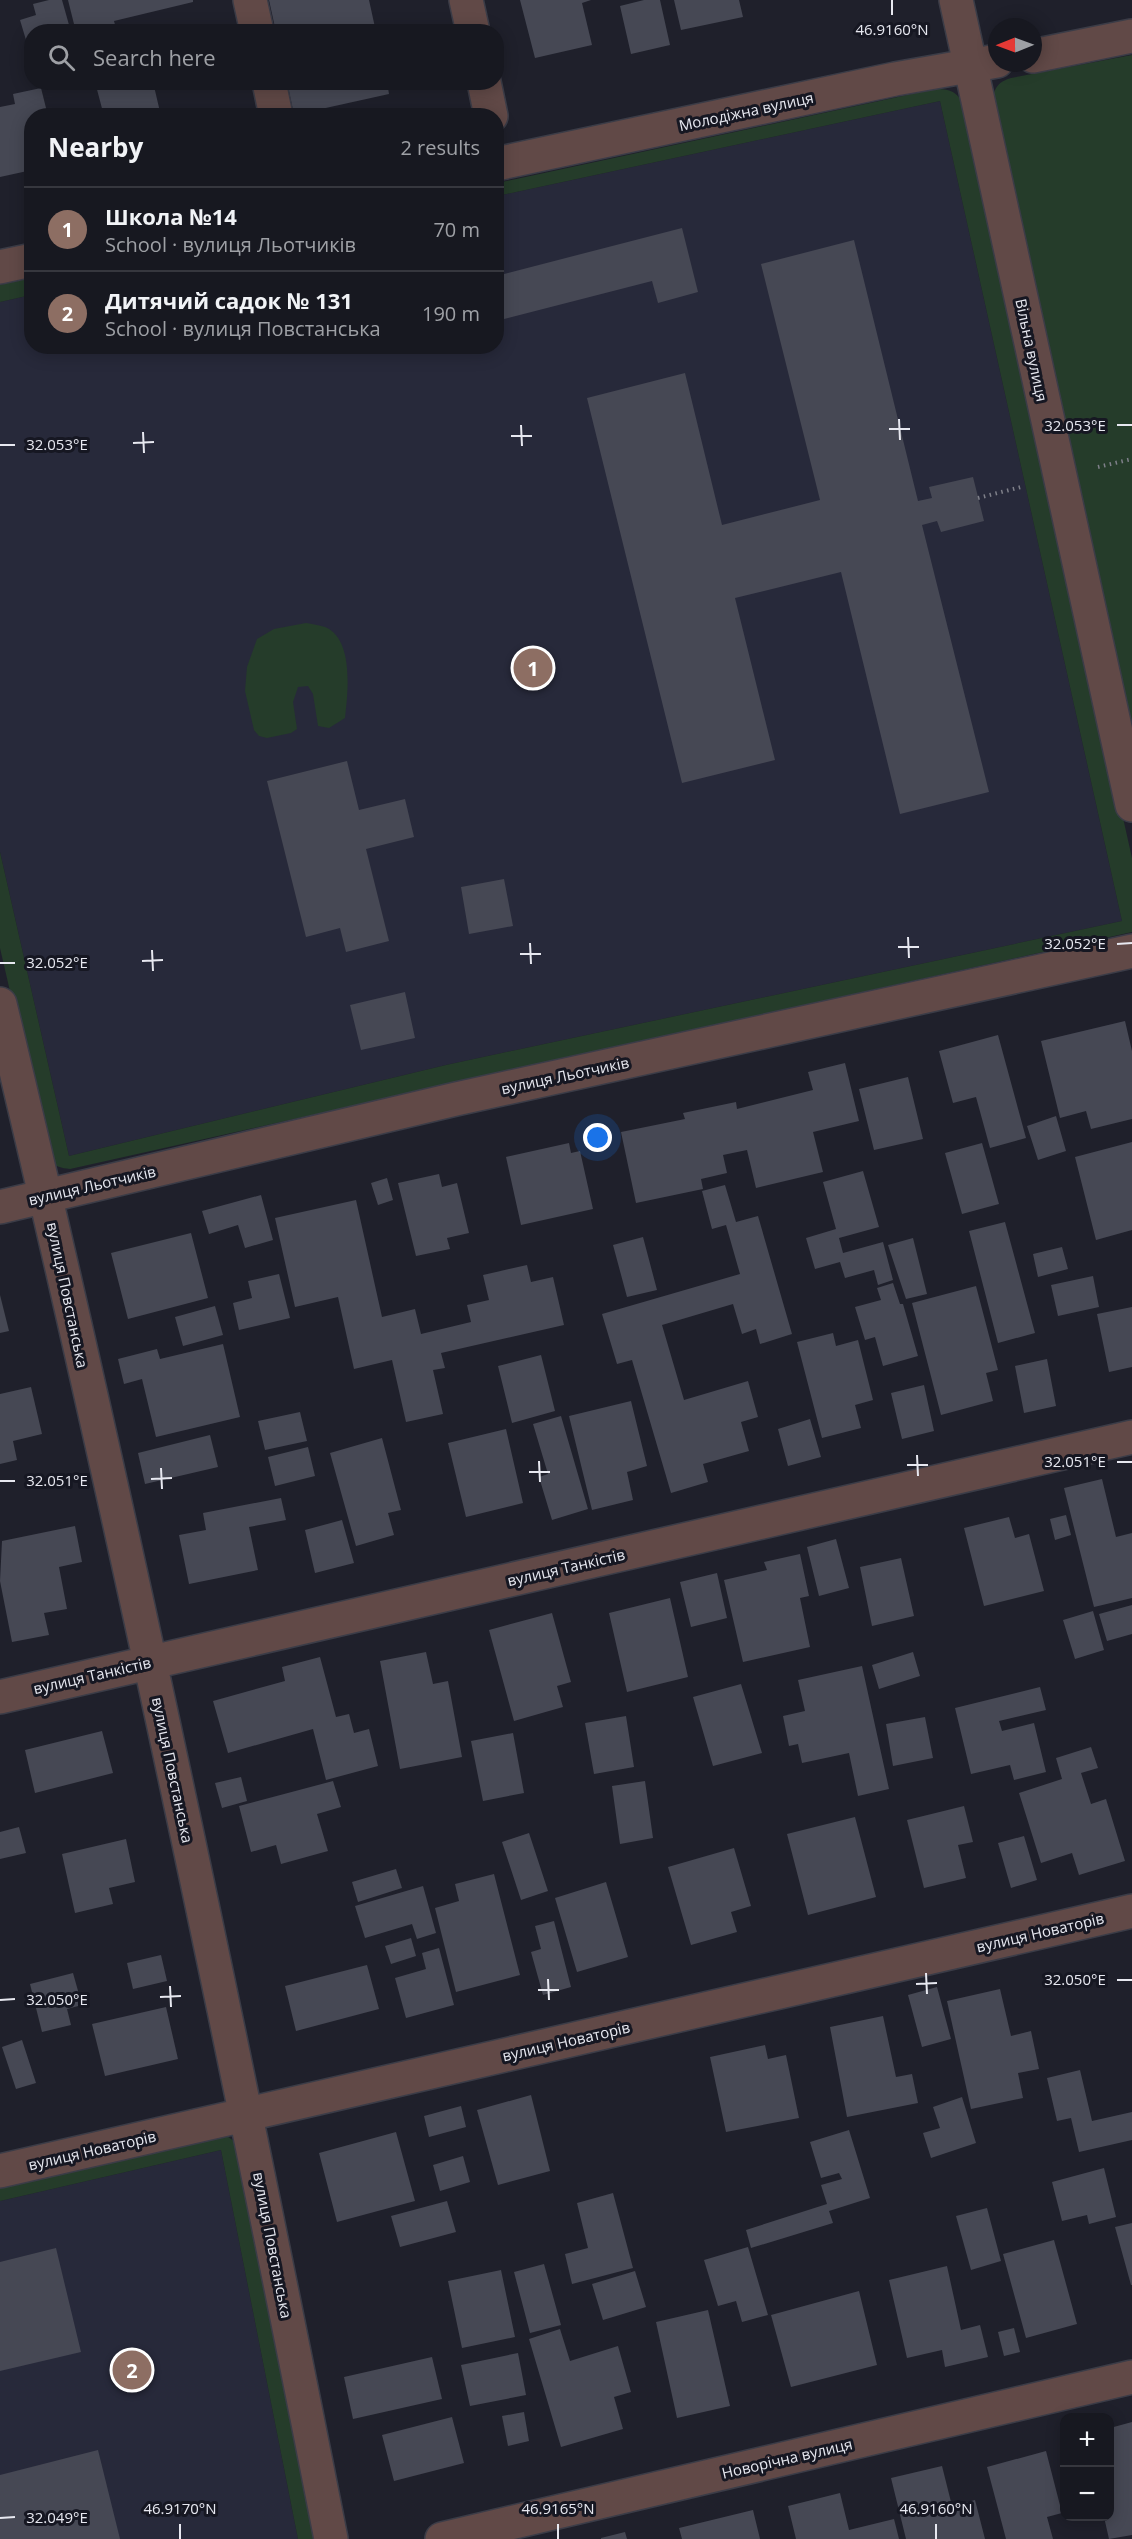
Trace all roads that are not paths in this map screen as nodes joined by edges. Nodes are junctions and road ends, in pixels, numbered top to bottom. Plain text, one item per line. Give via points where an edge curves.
1 (250, 0) edge
2 (466, 0) edge
3 (956, 0) edge
4 (255, 24) edge
5 (471, 24) edge
6 (1132, 36) edge
7 (1042, 54) edge
8 (984, 63) edge
9 (271, 90) edge
10 (486, 90) edge
11 (274, 108) edge
12 (489, 108) edge
13 (504, 154) edge
14 (24, 262) edge
15 (0, 267) edge
16 (1132, 805) edge
17 (1132, 951) edge
18 (0, 1004) edge
19 (46, 1196) junction
20 (0, 1207) edge
21 (1132, 1437) edge
22 (149, 1662) junction
23 (0, 1697) edge
24 (1132, 1911) edge
25 (248, 2114) junction
26 (0, 2171) edge
27 (1132, 2377) edge
28 (332, 2539) edge
29 (442, 2539) edge

1 - 4 street
2 - 5 street
3 - 8 street, Вільна вулиця
6 - 7 street
8 - 13 street, Молодіжна вулиця
8 - 16 street, Вільна вулиця
9 - 11 street
10 - 12 street
14 - 15 street
17 - 19 street, вулиця Льотчиків via 456,1099
18 - 19 street, вулиця Повстанська
19 - 20 street, вулиця Льотчиків
19 - 22 street, вулиця Повстанська
21 - 22 street, вулиця Танкістів
22 - 23 street, вулиця Танкістів
22 - 25 street, вулиця Повстанська
24 - 25 street, вулиця Новаторів
25 - 26 street, вулиця Новаторів
25 - 28 street, вулиця Повстанська
27 - 29 street, Новорічна вулиця

